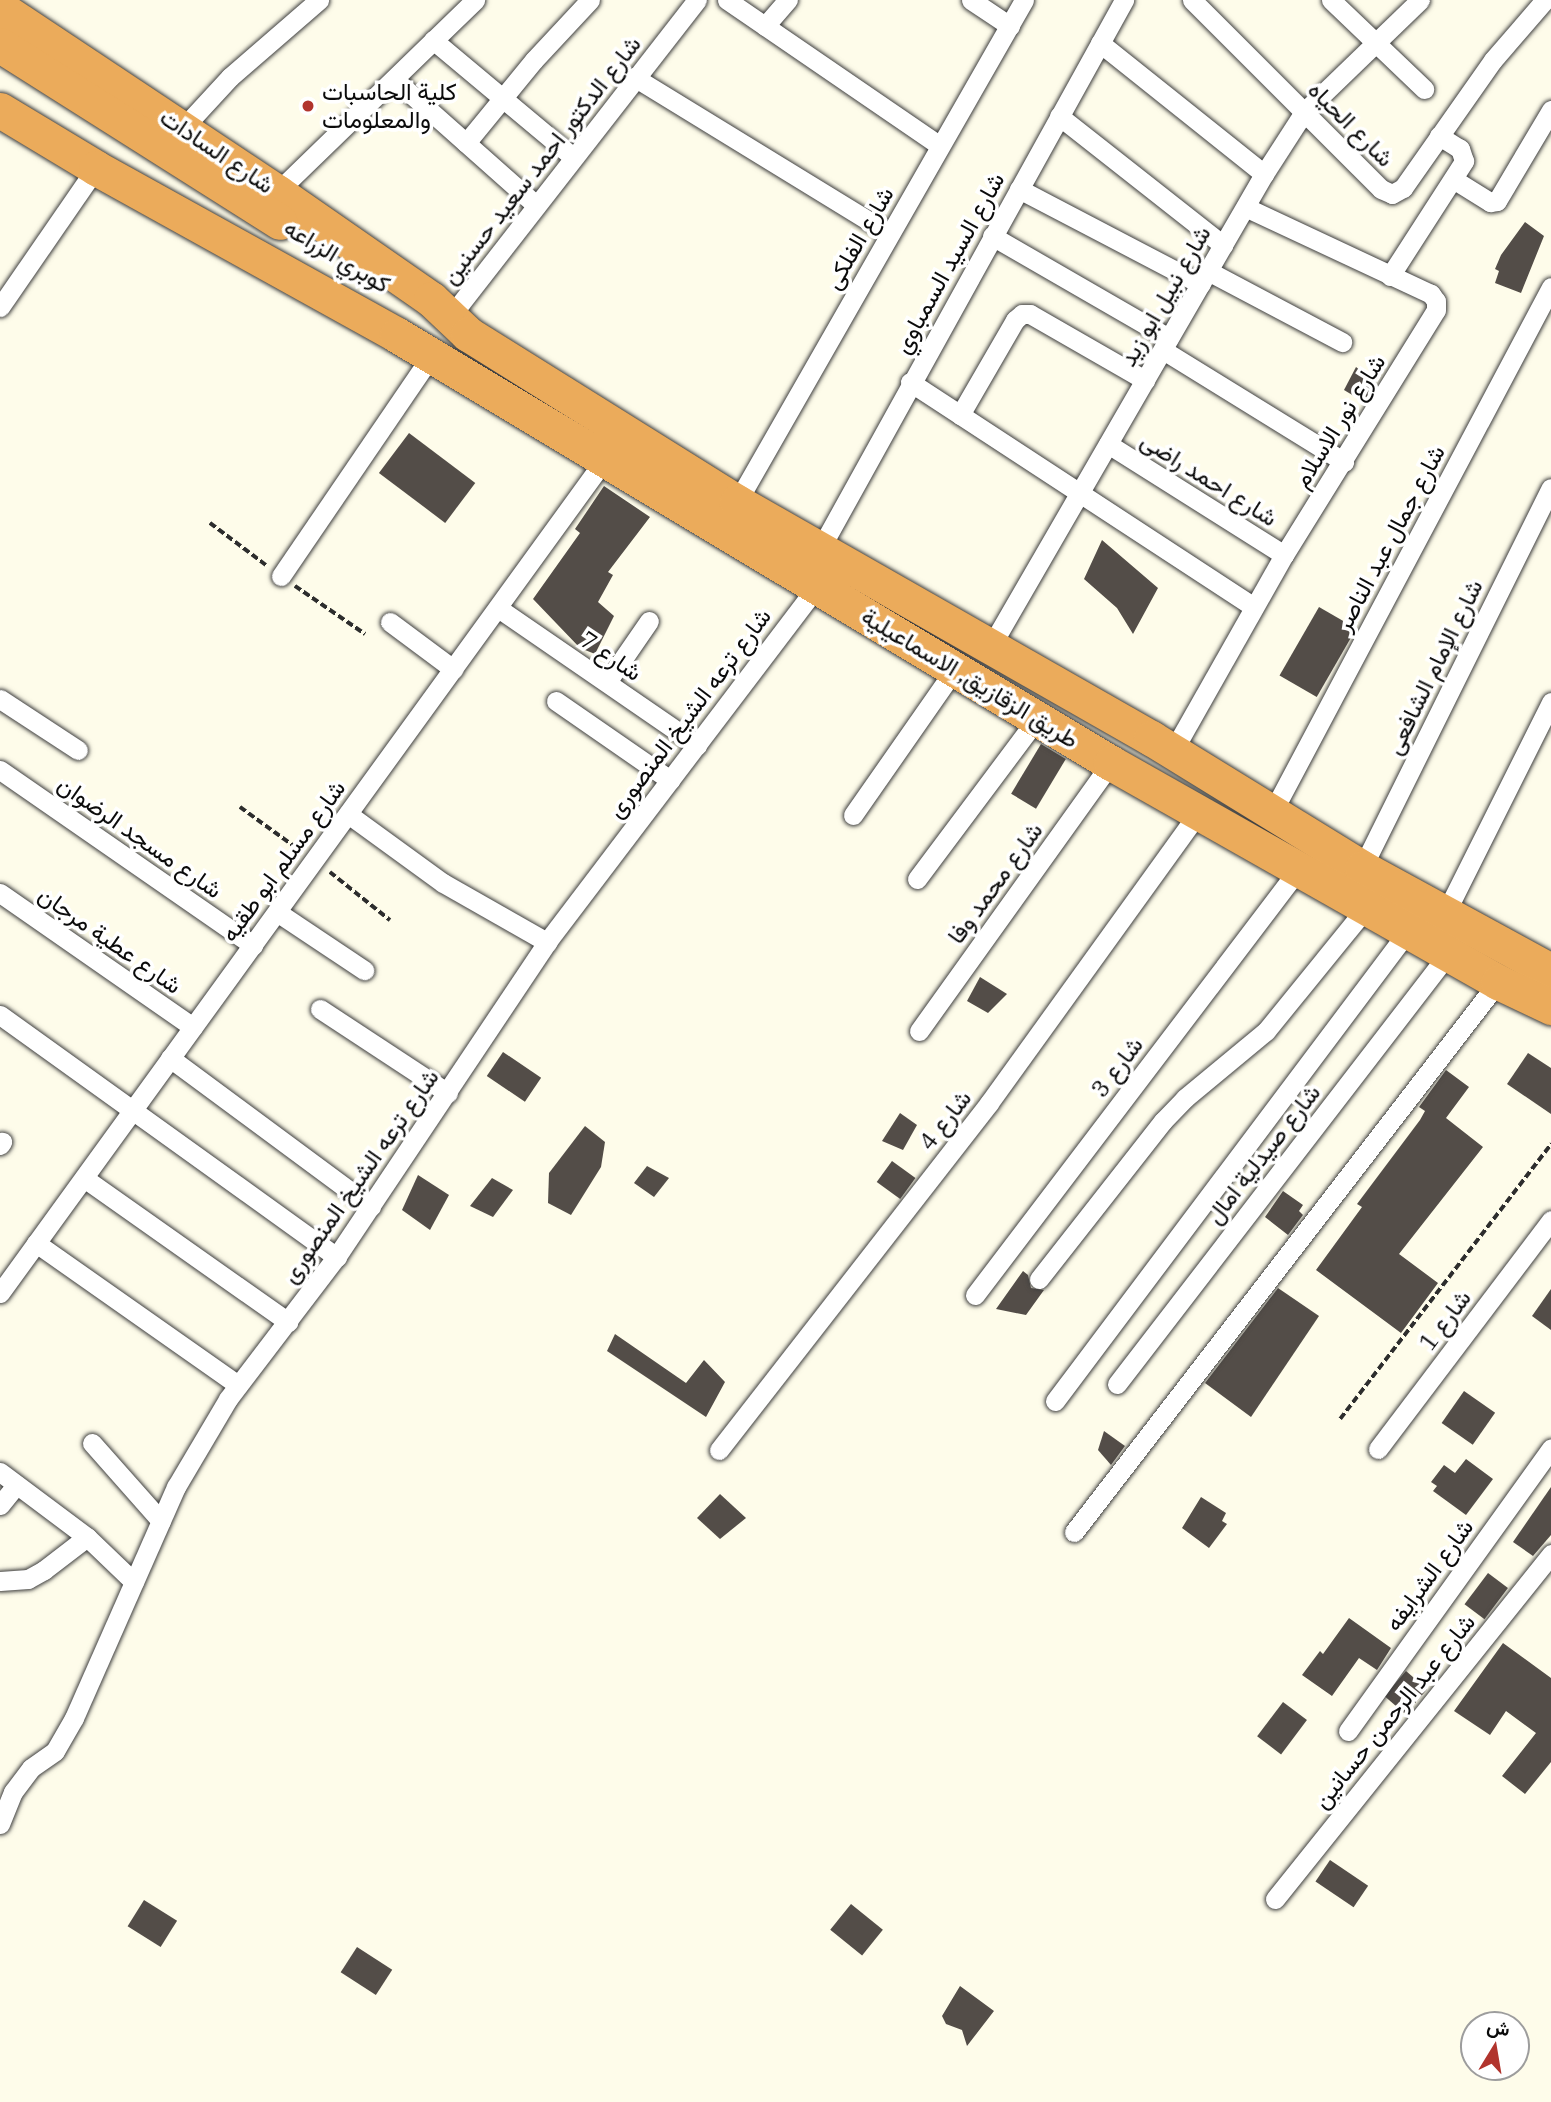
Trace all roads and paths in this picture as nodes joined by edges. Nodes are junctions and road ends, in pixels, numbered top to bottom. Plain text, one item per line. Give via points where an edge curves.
1 (319, 0) edge
2 (475, 0) edge
3 (590, 0) edge
4 (697, 0) edge
5 (727, 0) edge
6 (788, 0) edge
7 (971, 0) edge
8 (1024, 0) edge
9 (1124, 0) edge
10 (1192, 0) edge
11 (1331, 0) edge
12 (1420, 0) edge
13 (1545, 3) edge
14 (0, 8) edge
15 (765, 26) junction
16 (1010, 26) junction
17 (433, 40) junction
18 (1100, 43) junction
19 (1376, 43) junction
20 (0, 45) edge
21 (0, 74) edge
22 (634, 77) junction
23 (394, 79) junction
24 (1424, 89) dead end
25 (503, 98) junction
26 (0, 110) edge
27 (1551, 110) edge
28 (1304, 112) junction
29 (1059, 116) junction
30 (183, 128) junction
31 (1439, 136) junction
32 (466, 143) junction
33 (940, 146) junction
34 (573, 157) junction
35 (96, 168) junction
36 (1264, 174) junction
37 (1453, 179) junction
38 (1018, 189) junction
39 (277, 192) junction
40 (536, 205) junction
41 (1245, 207) junction
42 (890, 233) junction
43 (992, 236) junction
44 (1223, 245) junction
45 (1390, 276) junction
46 (1204, 278) junction
47 (1551, 287) edge
48 (0, 307) edge
49 (440, 308) junction
50 (397, 335) junction
51 (1342, 342) dead end
52 (1166, 344) junction
53 (431, 356) junction
54 (1145, 380) junction
55 (910, 382) junction
56 (960, 415) junction
57 (1108, 444) junction
58 (605, 459) junction
59 (1344, 462) junction
60 (1551, 488) edge
61 (1080, 493) junction
62 (737, 502) junction
63 (210, 523) dead end
64 (819, 551) junction
65 (1284, 555) junction
66 (281, 576) junction
67 (817, 586) junction
68 (1254, 607) junction
69 (498, 608) junction
70 (649, 621) dead end
71 (390, 622) dead end
72 (365, 634) dead end
73 (991, 646) junction
74 (453, 669) junction
75 (954, 670) junction
76 (607, 682) junction
77 (556, 701) dead end
78 (1551, 702) edge
79 (2, 703) edge
80 (1038, 717) junction
81 (697, 744) junction
82 (78, 750) dead end
83 (1180, 755) junction
84 (1111, 763) junction
85 (0, 770) edge
86 (670, 780) junction
87 (1164, 792) junction
88 (1262, 805) junction
89 (240, 807) dead end
90 (348, 814) junction
91 (853, 815) dead end
92 (1214, 821) junction
93 (314, 860) junction
94 (1362, 868) junction
95 (1298, 870) junction
96 (918, 879) dead end
97 (0, 893) edge
98 (1366, 908) junction
99 (277, 912) junction
100 (1446, 914) junction
101 (390, 920) dead end
102 (1408, 931) junction
103 (547, 942) junction
104 (253, 945) junction
105 (1448, 954) junction
106 (364, 970) dead end
107 (1551, 971) edge
108 (1499, 982) junction
109 (1551, 1007) edge
110 (320, 1009) dead end
111 (0, 1015) edge
112 (193, 1027) junction
113 (919, 1031) dead end
114 (170, 1058) junction
115 (448, 1093) junction
116 (134, 1108) junction
117 (1551, 1144) edge
118 (84, 1178) junction
119 (370, 1208) junction
120 (1551, 1220) edge
121 (36, 1243) junction
122 (337, 1257) junction
123 (1039, 1279) dead end
124 (0, 1293) edge
125 (975, 1295) dead end
126 (288, 1322) junction
127 (1117, 1384) dead end
128 (238, 1385) junction
129 (1055, 1401) dead end
130 (1339, 1419) dead end
131 (92, 1443) dead end
132 (1551, 1448) edge
133 (1378, 1449) dead end
134 (719, 1450) dead end
135 (0, 1472) edge
136 (16, 1485) junction
137 (0, 1505) edge
138 (161, 1521) junction
139 (1074, 1532) dead end
140 (86, 1537) junction
141 (1551, 1553) edge
142 (0, 1581) edge
143 (134, 1582) junction
144 (1348, 1731) dead end
145 (0, 1824) edge
146 (1275, 1899) dead end

1 - 30 street via 230,77
2 - 17 street
3 - 25 street
4 - 22 street, شارع الدكتور احمد سعيد حسنين
5 - 15 street
6 - 15 street
7 - 16 street
8 - 16 street, شارع الفلكى
9 - 18 street, شارع السيد السمباوي
10 - 28 street, شارع الحياه
11 - 19 street
12 - 19 street, شارع نبيل ابو زيد
13 - 31 street, شارع الحياه via 1493,60
14 - 30 highway, شارع السادات
15 - 33 street
16 - 33 street, شارع الفلكى
17 - 23 street
17 - 25 street
18 - 29 street, شارع السيد السمباوي
18 - 36 street
19 - 24 street
19 - 28 street, شارع نبيل ابو زيد
20 - 49 highway, كوبري الزراعه via 371,279
21 - 50 highway, كوبري الزراعه via 378,308
22 - 34 street, شارع الدكتور احمد سعيد حسنين
22 - 42 street
23 - 32 street
23 - 39 street
25 - 32 street
25 - 34 street
26 - 35 highway
27 - 37 street via 1499,200 1490,202
28 - 31 street, شارع الحياه via 1388,194 1400,191
28 - 36 street, شارع نبيل ابو زيد
29 - 38 street, شارع السيد السمباوي
29 - 44 street
30 - 39 highway, شارع السادات
31 - 37 street via 1463,153 1464,161
32 - 40 street
33 - 42 street, شارع الفلكى
34 - 40 street, شارع الدكتور احمد سعيد حسنين
35 - 48 street
35 - 50 highway
36 - 41 street, شارع نبيل ابو زيد
37 - 45 street
38 - 43 street, شارع السيد السمباوي
38 - 46 street
39 - 49 highway, شارع السادات
40 - 49 street, شارع الدكتور احمد سعيد حسنين
41 - 44 street, شارع نبيل ابو زيد
41 - 45 street, شارع نور الاسلام
42 - 62 street, شارع الفلكى
43 - 52 street
43 - 55 street, شارع السيد السمباوي
44 - 46 street, شارع نبيل ابو زيد
45 - 59 street, شارع نور الاسلام via 1431,294 1436,310
46 - 51 street
46 - 52 street, شارع نبيل ابو زيد
47 - 88 street, شارع جمال عبد الناصر
49 - 62 highway, طريق الزقازيق, الاسماعيلية via 468,334
50 - 53 highway, طريق الزقازيق, الاسماعيلية
52 - 54 street, شارع نبيل ابو زيد
52 - 59 street
53 - 58 highway, طريق الزقازيق, الاسماعيلية
53 - 66 street
54 - 56 street via 1030,314 1022,314
54 - 57 street, شارع نبيل ابو زيد
55 - 56 street
55 - 64 street, شارع السيد السمباوي
56 - 61 street
57 - 61 street, شارع نبيل ابو زيد
57 - 65 street, شارع احمد راضى
58 - 67 highway, طريق الزقازيق, الاسماعيلية
58 - 69 street, شارع مسلم ابو طقيه
59 - 65 street, شارع نور الاسلام
60 - 94 street, شارع الإمام الشافعى
61 - 68 street
61 - 73 street, شارع نبيل ابو زيد
62 - 64 highway, طريق الزقازيق, الاسماعيلية
63 - 66 path
64 - 73 highway, طريق الزقازيق, الاسماعيلية
65 - 68 street, شارع نور الاسلام
66 - 72 path
67 - 75 highway, طريق الزقازيق, الاسماعيلية
67 - 81 street, شارع ترعه الشيخ المنصورى
68 - 83 street, شارع نور الاسلام
69 - 74 street, شارع مسلم ابو طقيه
69 - 76 street, شارع 7
70 - 76 street
71 - 74 street
73 - 83 highway, طريق الزقازيق, الاسماعيلية
74 - 90 street, شارع مسلم ابو طقيه
75 - 80 highway, طريق الزقازيق, الاسماعيلية
75 - 91 street
76 - 81 street, شارع 7
77 - 86 street
78 - 100 street
79 - 82 street
80 - 84 highway, طريق الزقازيق, الاسماعيلية
80 - 96 street
81 - 86 street, شارع ترعه الشيخ المنصورى
83 - 87 highway
83 - 88 highway, طريق الزقازيق, الاسماعيلية
84 - 87 highway, طريق الزقازيق, الاسماعيلية
84 - 113 street, شارع محمد وفا
85 - 104 street, شارع مسجد الرضوان
86 - 103 street, شارع ترعه الشيخ المنصورى
87 - 92 highway, طريق الزقازيق, الاسماعيلية
88 - 92 highway
88 - 94 highway, طريق الزقازيق, الاسماعيلية
89 - 93 path
90 - 93 street, شارع مسلم ابو طقيه
90 - 103 street via 443,883
92 - 95 highway, طريق الزقازيق, الاسماعيلية
92 - 134 street, شارع 4
93 - 99 street, شارع مسلم ابو طقيه
93 - 101 path
94 - 100 highway, طريق الزقازيق, الاسماعيلية
95 - 98 highway, طريق الزقازيق, الاسماعيلية
95 - 125 street, شارع 3
97 - 112 street, شارع عطية مرجان
98 - 102 highway, طريق الزقازيق, الاسماعيلية
98 - 123 street via 1266,1031 1163,1121
99 - 104 street, شارع مسلم ابو طقيه
99 - 106 street
100 - 107 highway, طريق الزقازيق, الاسماعيلية
102 - 105 highway, طريق الزقازيق, الاسماعيلية
102 - 129 street
103 - 115 street, شارع ترعه الشيخ المنصورى
104 - 112 street, شارع مسلم ابو طقيه
105 - 108 highway, طريق الزقازيق, الاسماعيلية
105 - 127 street, شارع صيدلية امال
108 - 109 highway, طريق الزقازيق, الاسماعيلية
108 - 139 street
110 - 115 street
111 - 116 street
112 - 114 street, شارع مسلم ابو طقيه
114 - 116 street, شارع مسلم ابو طقيه
114 - 119 street
115 - 119 street, شارع ترعه الشيخ المنصورى
116 - 118 street, شارع مسلم ابو طقيه
116 - 122 street
117 - 130 path
118 - 121 street, شارع مسلم ابو طقيه
118 - 126 street
119 - 122 street, شارع ترعه الشيخ المنصورى
120 - 133 street, شارع 1
121 - 124 street, شارع مسلم ابو طقيه
121 - 128 street
122 - 126 street, شارع ترعه الشيخ المنصورى
126 - 128 street, شارع ترعه الشيخ المنصورى
128 - 138 street, شارع ترعه الشيخ المنصورى via 189,1463
131 - 138 street
132 - 144 street, شارع الشرايفه
135 - 136 street
136 - 137 street
136 - 140 street
138 - 143 street, شارع ترعه الشيخ المنصورى
140 - 142 street via 28,1579
140 - 143 street
141 - 146 street, شارع عبد الرحمن حسانين
143 - 145 street, شارع ترعه الشيخ المنصورى via 74,1718 55,1751 31,1768 13,1792

